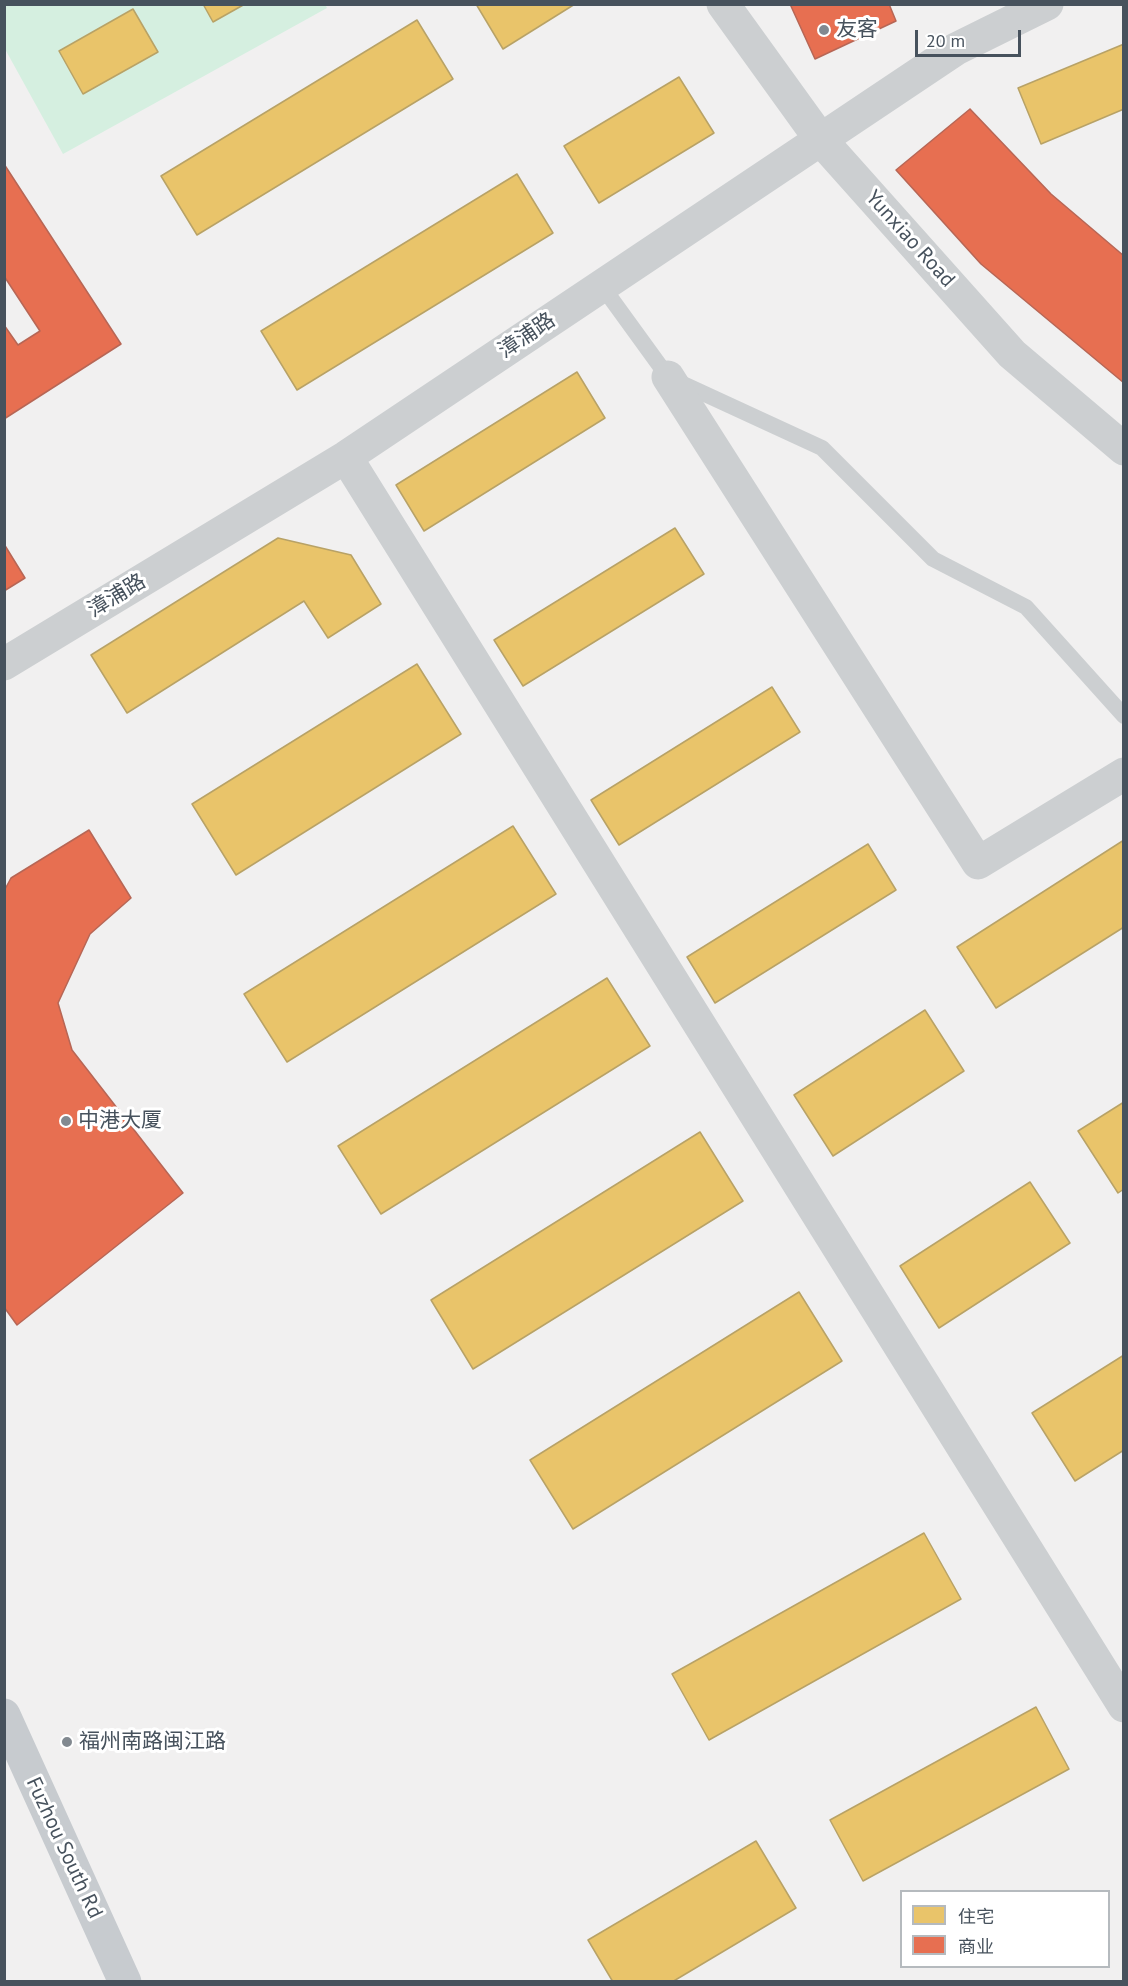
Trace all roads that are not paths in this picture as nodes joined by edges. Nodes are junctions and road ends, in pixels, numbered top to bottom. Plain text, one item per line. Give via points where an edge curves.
1 (723, 4) edge
2 (1047, 4) edge
3 (821, 140) junction
4 (602, 286) junction
5 (668, 377) junction
6 (1124, 449) edge
7 (346, 457) junction
8 (4, 664) edge
9 (1124, 716) edge
10 (1124, 774) edge
11 (1124, 1706) edge
12 (4, 1715) edge
13 (125, 1982) edge

1 - 3 street, Yunxiao Road
2 - 3 street, 漳浦路 via 956,49
3 - 4 street, 漳浦路
3 - 6 street, Yunxiao Road via 1012,354
4 - 5 lane
4 - 7 street, 漳浦路
5 - 9 lane via 822,448 933,559 1026,607
5 - 10 street via 978,863
7 - 8 street, 漳浦路
7 - 11 street
12 - 13 main road, Fuzhou South Rd

